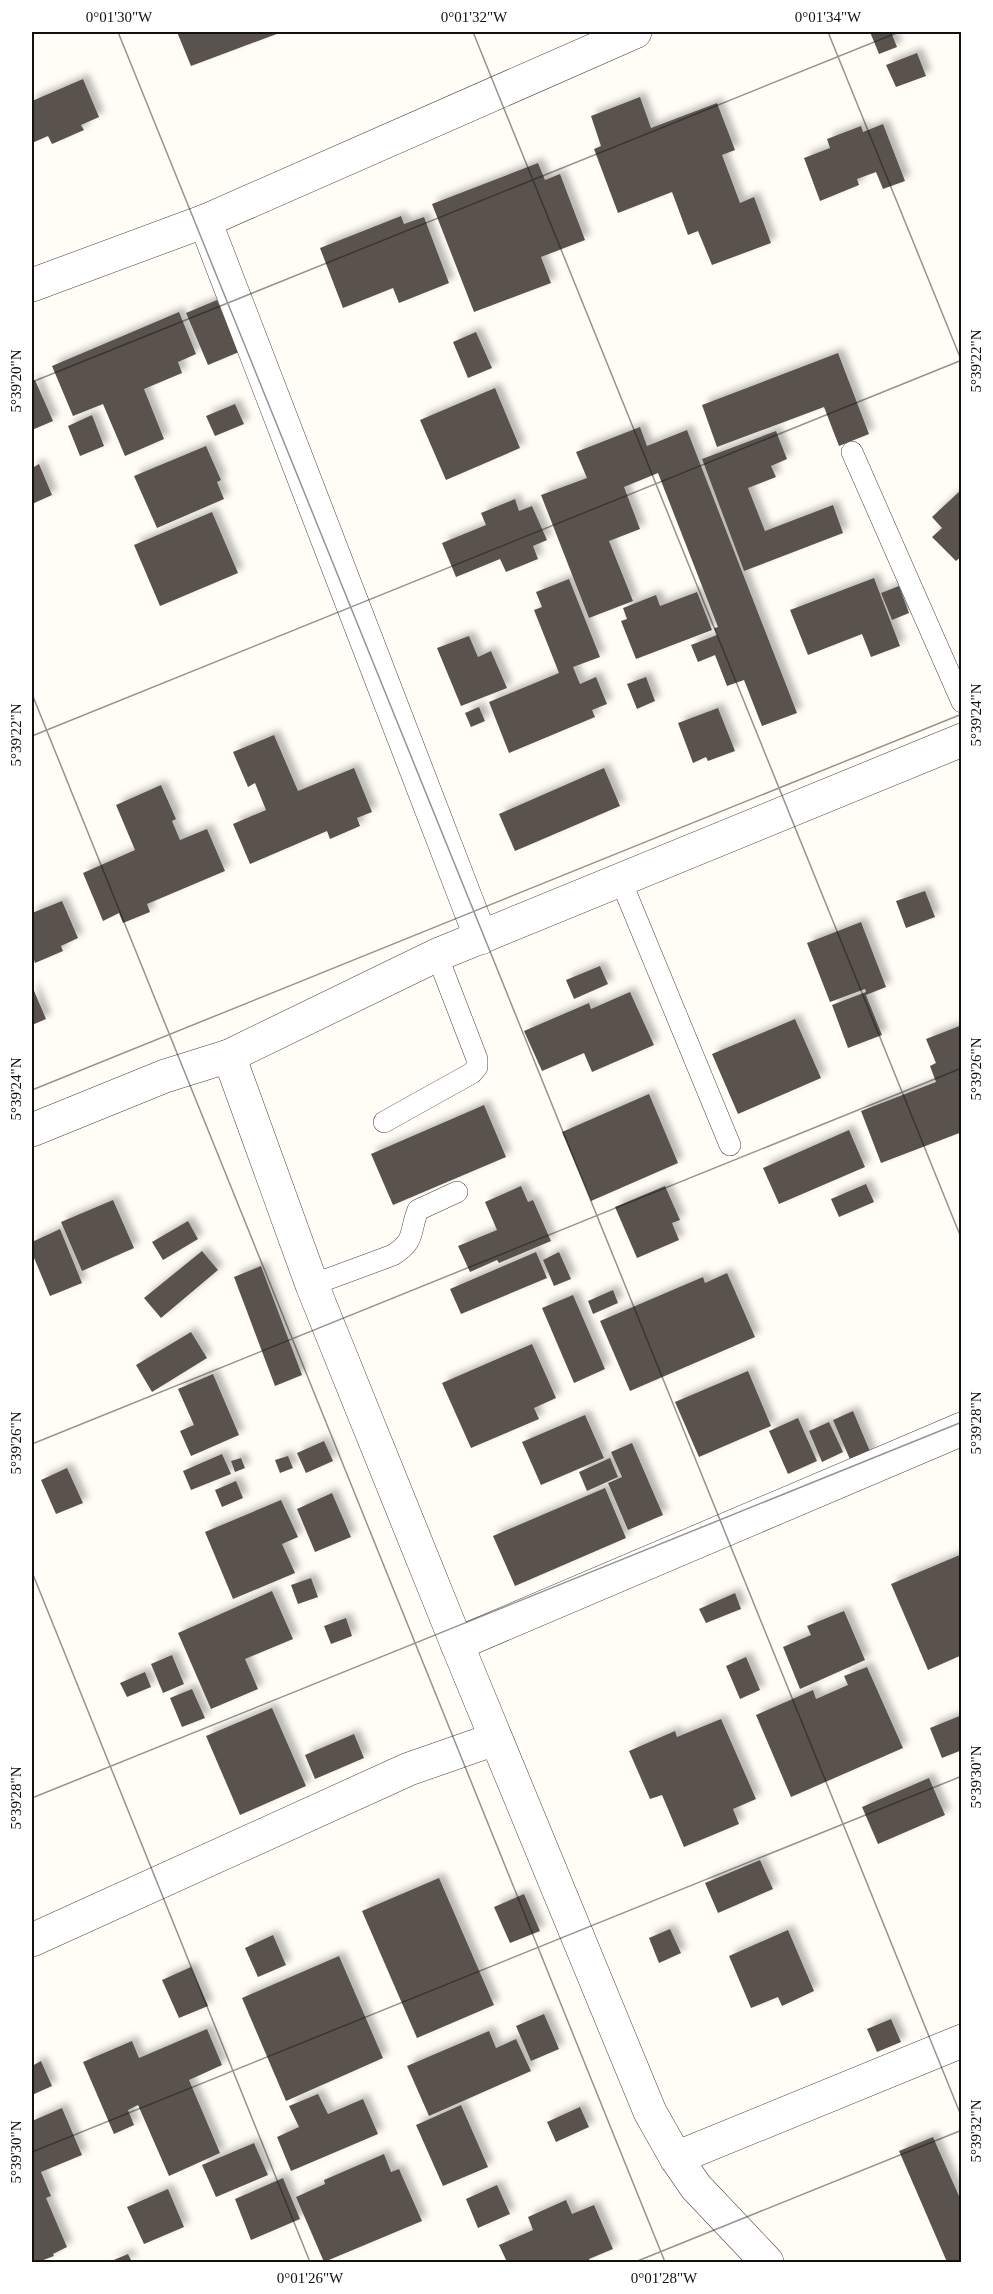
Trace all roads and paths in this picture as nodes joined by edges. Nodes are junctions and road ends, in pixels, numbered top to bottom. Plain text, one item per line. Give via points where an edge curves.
1 (635, 32) edge
2 (205, 221) junction
3 (32, 285) edge
4 (852, 452) dead end
5 (962, 702) edge
6 (962, 740) edge
7 (621, 881) junction
8 (481, 938) junction
9 (437, 955) junction
10 (229, 1056) junction
11 (384, 1122) dead end
12 (32, 1130) edge
13 (730, 1145) dead end
14 (458, 1191) dead end
15 (312, 1285) junction
16 (962, 1429) edge
17 (457, 1644) junction
18 (495, 1739) junction
19 (32, 1940) edge
20 (962, 2041) edge
21 (676, 2158) junction
22 (755, 2259) edge

1 - 2 street
2 - 3 street
2 - 8 street
4 - 5 lane
6 - 7 street
7 - 8 street
7 - 13 lane
8 - 9 street
9 - 10 street
9 - 11 lane via 477,1066 472,1073
10 - 12 street via 165,1076
10 - 15 street
14 - 15 lane via 418,1210 411,1238 404,1248
15 - 17 street
16 - 17 street
17 - 18 street
18 - 19 street via 409,1769
18 - 21 street via 650,2112
20 - 21 street
21 - 22 street

